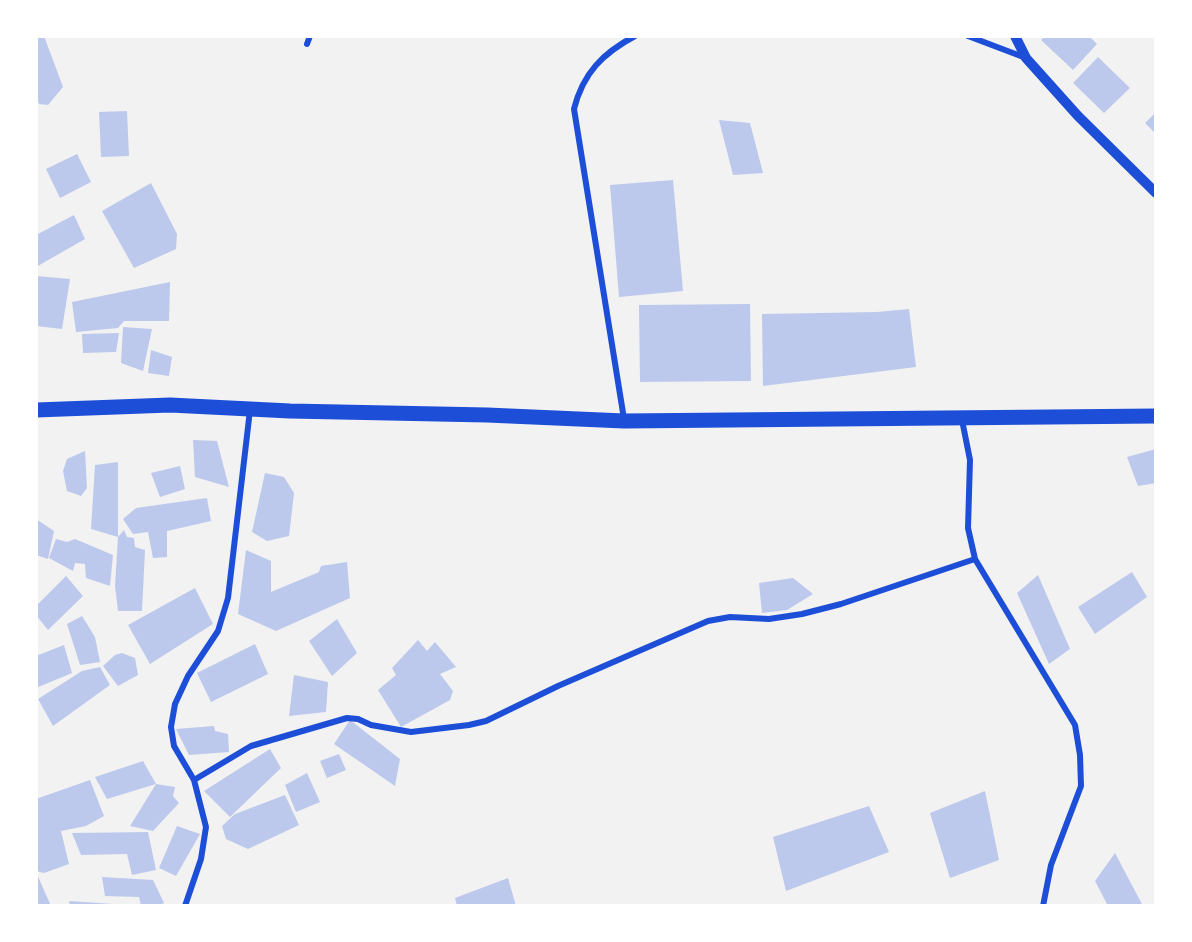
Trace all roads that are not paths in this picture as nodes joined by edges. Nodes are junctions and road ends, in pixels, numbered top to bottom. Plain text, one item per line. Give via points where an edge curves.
1 (310, 36) edge
2 (635, 36) edge
3 (968, 36) edge
4 (1015, 36) edge
5 (307, 44) dead end
6 (1026, 58) junction
7 (1156, 194) edge
8 (250, 409) junction
9 (36, 410) edge
10 (1156, 416) edge
11 (962, 420) junction
12 (624, 421) junction
13 (975, 560) junction
14 (194, 780) junction
15 (185, 906) edge
16 (1043, 906) edge

1 - 5 street
2 - 12 street via 615,46 590,71 578,91 574,109
3 - 6 street
4 - 6 street
6 - 7 street
8 - 9 main road via 170,405
8 - 12 main road
8 - 14 street via 226,606 218,631 188,676 175,704 171,727 174,746
10 - 11 main road
11 - 12 main road
11 - 13 street via 970,460 968,528
13 - 14 street via 802,614 708,621 486,721 411,732 346,718 251,746
13 - 16 street via 1074,725 1080,755 1081,786 1051,865
14 - 15 street via 206,827 201,859

